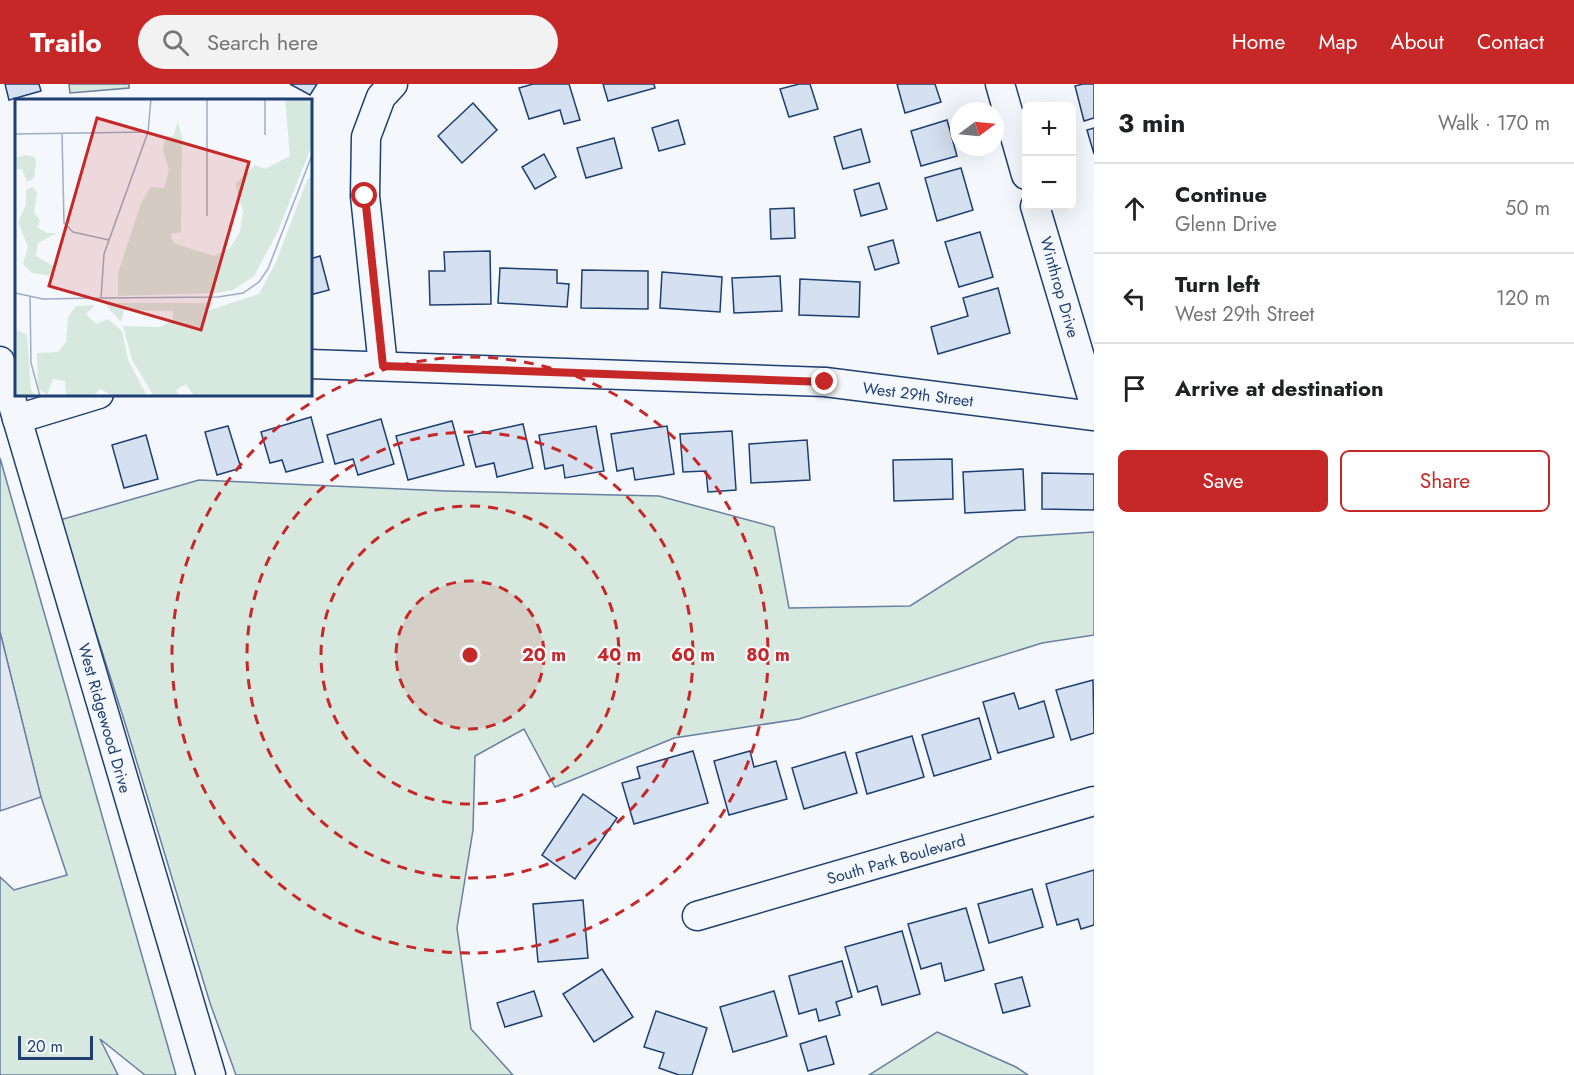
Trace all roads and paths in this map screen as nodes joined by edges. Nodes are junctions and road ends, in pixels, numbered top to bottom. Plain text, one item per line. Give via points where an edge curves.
1 (393, 84) edge
2 (1000, 84) edge
3 (1022, 161) edge
4 (1036, 210) edge
5 (0, 361) edge
6 (312, 364) edge
7 (383, 366) junction
8 (92, 396) edge
9 (1094, 404) edge
10 (1094, 416) edge
11 (17, 419) junction
12 (1094, 801) edge
13 (697, 916) dead end
14 (211, 1075) edge

1 - 7 street via 381,97 366,137 365,196
2 - 3 street
4 - 9 street, Winthrop Drive
5 - 11 street, West Ridgewood Drive
6 - 7 street, West 29th Street
7 - 10 street, West 29th Street via 825,382
8 - 11 street
11 - 14 street, West Ridgewood Drive
12 - 13 street, South Park Boulevard

